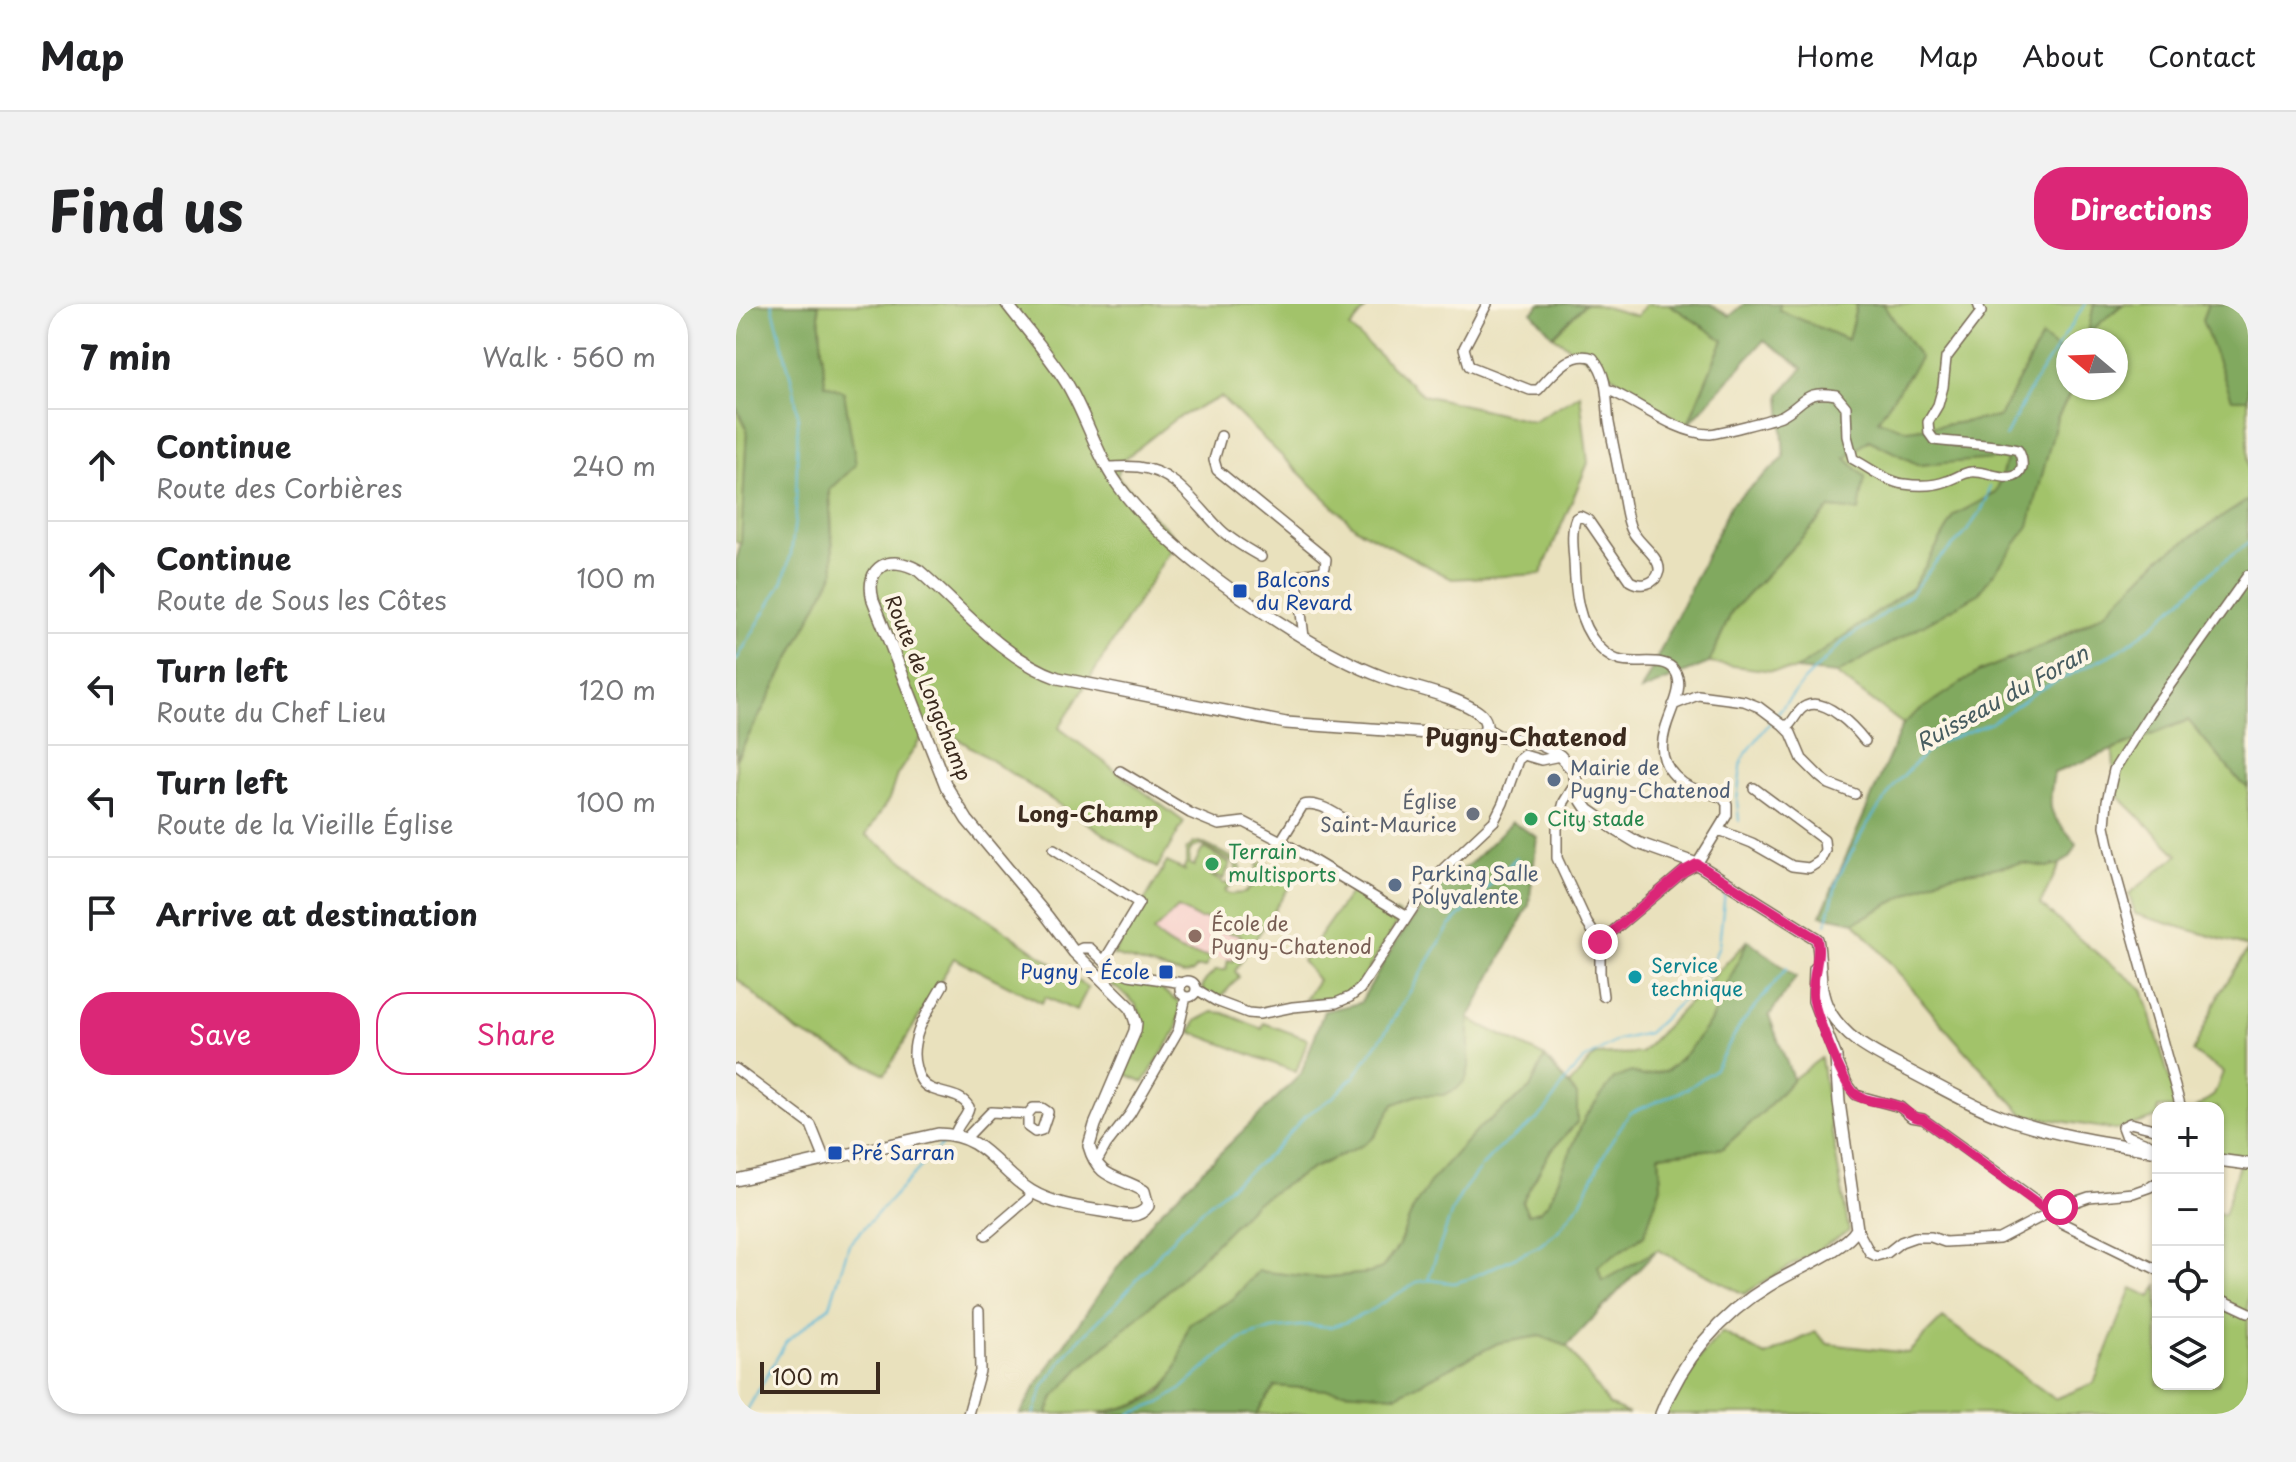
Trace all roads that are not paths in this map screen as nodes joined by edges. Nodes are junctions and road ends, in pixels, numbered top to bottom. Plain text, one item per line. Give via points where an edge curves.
1 (1007, 304) edge
2 (1487, 304) edge
3 (1978, 304) edge
4 (1607, 389) junction
5 (1221, 436) dead end
6 (1107, 467) junction
7 (1261, 557) dead end
8 (2248, 575) edge
9 (1304, 637) junction
10 (1673, 705) junction
11 (1781, 723) junction
12 (1486, 729) junction
13 (1865, 741) dead end
14 (1560, 756) junction
15 (1120, 771) dead end
16 (1577, 781) junction
17 (1754, 788) dead end
18 (1855, 794) dead end
19 (1358, 828) dead end
20 (1719, 830) junction
21 (1281, 841) junction
22 (1054, 849) dead end
23 (1697, 864) junction
24 (1406, 916) junction
25 (1600, 942) junction
26 (1819, 949) junction
27 (1077, 955) junction
28 (1101, 958) junction
29 (943, 985) dead end
30 (1188, 992) junction
31 (1603, 996) dead end
32 (1836, 1057) junction
33 (736, 1069) edge
34 (2179, 1102) edge
35 (1028, 1114) dead end
36 (2152, 1128) edge
37 (960, 1136) junction
38 (2152, 1147) edge
39 (2152, 1150) edge
40 (825, 1160) junction
41 (2224, 1161) edge
42 (1096, 1163) junction
43 (2248, 1164) edge
44 (736, 1180) edge
45 (2152, 1186) edge
46 (1031, 1191) junction
47 (2049, 1212) junction
48 (1857, 1229) junction
49 (986, 1235) dead end
50 (2152, 1267) edge
51 (2224, 1301) edge
52 (979, 1311) dead end
53 (2248, 1312) edge
54 (968, 1414) edge
55 (1661, 1414) edge

1 - 6 street via 1066,383
2 - 4 street via 1464,348 1469,366 1538,390 1570,360 1586,355 1597,363
3 - 4 street via 1981,312 1946,358 1929,433 1934,440 2018,450 2022,469 2009,478 1978,471 1928,486 1900,484 1853,459 1846,407 1836,395 1821,392 1781,416 1710,434 1681,428
4 - 10 street via 1630,526 1659,570 1649,583 1630,581 1592,524 1580,516 1573,527 1578,607 1589,635 1612,657 1673,668
5 - 9 street via 1214,460 1217,470 1326,559 1323,571 1301,575 1297,581
6 - 7 street via 1140,467 1172,480 1221,530
6 - 9 street via 1119,487 1175,544 1244,600
8 - 34 street via 2114,770 2107,801 2105,826 2114,868
9 - 12 street via 1351,664 1468,706 1484,717
10 - 11 street via 1698,695 1744,701
10 - 20 street via 1663,753 1684,783 1726,801 1728,810
11 - 13 street via 1789,725 1804,706 1822,705 1853,725
11 - 18 street via 1810,768 1829,784
12 - 14 street via 1539,744
12 - 27 street, Route de Longchamp via 1471,736 1286,723 1058,678 1020,660 918,570 901,563 881,566 872,576 870,591 946,786 967,820
14 - 16 street
14 - 24 street via 1541,760 1524,755 1518,760 1494,821 1443,869
15 - 21 street via 1190,813 1219,825 1244,822
16 - 23 street via 1588,810 1638,843
16 - 25 street via 1557,828 1557,858
17 - 20 street via 1820,835 1825,850 1820,861 1809,868 1792,866
19 - 21 street via 1308,803
20 - 23 street
21 - 24 street
22 - 28 street via 1139,903
23 - 25 street
23 - 26 street via 1817,939
24 - 30 street via 1360,989 1345,1000 1259,1014
25 - 31 street
26 - 32 street via 1814,1001
26 - 39 street via 1828,1009 1862,1045 2002,1117
27 - 28 street via 1090,948
27 - 42 street, Route de Longchamp via 1131,1008 1136,1023 1090,1139
28 - 30 street via 1111,968
29 - 37 street via 919,1029 914,1061 927,1087 969,1107 957,1127
30 - 42 street via 1178,1031
32 - 47 street via 1856,1095 1923,1119
32 - 48 street
33 - 40 street via 811,1125
35 - 37 street via 991,1112
36 - 38 street via 2130,1123 2122,1127 2125,1135
37 - 40 street via 938,1134
37 - 46 street
40 - 44 street
41 - 43 street
42 - 46 street via 1105,1174 1144,1191 1149,1202 1145,1211 1129,1215 1067,1206
45 - 47 street via 2089,1197
46 - 49 street
47 - 48 street via 1999,1239 1945,1242 1915,1237 1880,1256 1870,1253
47 - 50 street
48 - 55 street via 1726,1319 1685,1365
51 - 53 street
52 - 54 street via 980,1371

